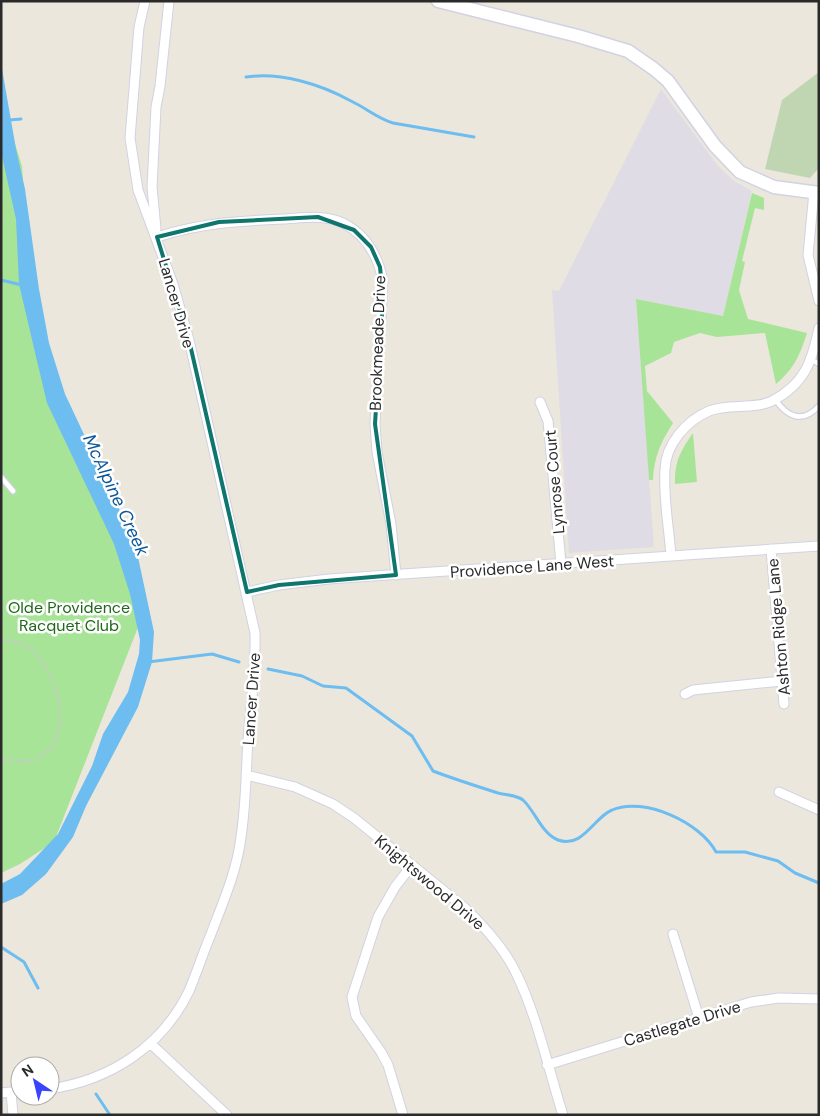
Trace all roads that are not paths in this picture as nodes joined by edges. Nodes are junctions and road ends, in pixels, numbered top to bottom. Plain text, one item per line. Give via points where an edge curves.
1 (145, 1) edge
2 (169, 1) edge
3 (438, 1) edge
4 (816, 193) edge
5 (156, 234) junction
6 (819, 300) edge
7 (819, 328) edge
8 (816, 362) edge
9 (775, 399) junction
10 (540, 402) dead end
11 (819, 406) edge
12 (1, 477) edge
13 (13, 492) dead end
14 (819, 546) edge
15 (771, 549) junction
16 (671, 556) junction
17 (561, 564) junction
18 (396, 575) junction
19 (247, 592) junction
20 (782, 681) junction
21 (685, 694) dead end
22 (784, 704) dead end
23 (246, 775) junction
24 (779, 792) dead end
25 (819, 810) edge
26 (412, 865) junction
27 (673, 934) dead end
28 (819, 998) edge
29 (699, 1018) junction
30 (150, 1044) junction
31 (547, 1065) junction
32 (60, 1086) edge
33 (227, 1115) edge
34 (403, 1115) edge
35 (563, 1115) edge

1 - 5 street, Lancer Drive via 139,27 130,138 138,190
2 - 5 street, Lancer Drive via 156,107 152,187
3 - 4 street via 628,51 668,81 715,146 740,172 769,186
4 - 6 street via 808,255
5 - 18 street, Brookmeade Drive via 219,222 318,217 343,224 371,247 383,281 374,424
5 - 19 street, Lancer Drive via 189,340
7 - 8 street
8 - 9 street via 793,387
9 - 11 lane via 782,411 790,416 808,414
9 - 16 street via 709,411 684,428 672,444 665,468
10 - 17 street, Lynrose Court via 548,420
12 - 13 lane
14 - 15 street, Providence Lane West
15 - 16 street, Providence Lane West
15 - 20 street, Ashton Ridge Lane
16 - 17 street, Providence Lane West
17 - 18 street, Providence Lane West
18 - 19 street, Providence Lane West via 329,579
19 - 23 street, Lancer Drive via 255,633 256,662
20 - 21 street via 693,690
20 - 22 street, Ashton Ridge Lane
23 - 26 street, Knightswood Drive via 295,786 333,804
23 - 30 street, Lancer Drive via 241,838 230,884 189,990 172,1019
24 - 25 street
26 - 31 street, Knightswood Drive via 482,924 508,959 526,999
26 - 34 street via 378,917 352,997 356,1016 388,1066
27 - 29 street
28 - 29 street, Castlegate Drive via 765,999
29 - 31 street, Castlegate Drive
30 - 32 street, Lancer Drive via 122,1065 100,1076
30 - 33 street
31 - 35 street, Knightswood Drive

